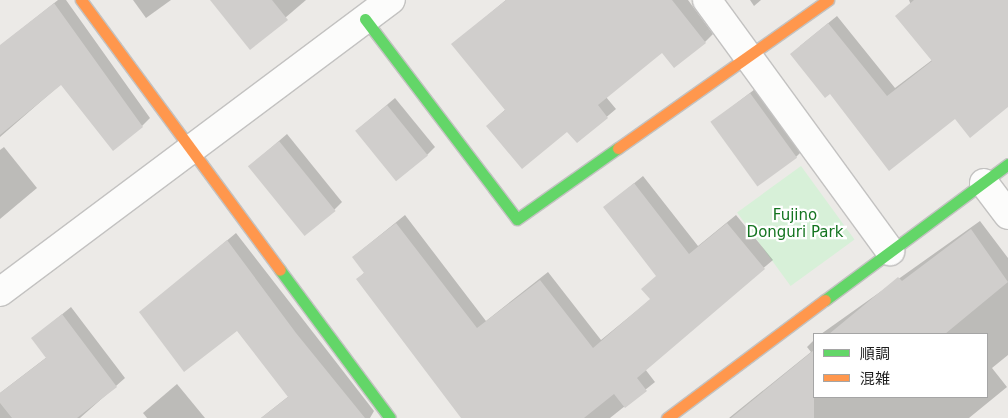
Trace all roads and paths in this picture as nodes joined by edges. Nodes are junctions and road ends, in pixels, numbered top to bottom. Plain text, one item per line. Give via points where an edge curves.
1 (81, 0) edge
2 (391, 0) edge
3 (707, 0) edge
4 (828, 0) edge
5 (365, 19) junction
6 (751, 59) junction
7 (191, 148) junction
8 (1008, 164) edge
9 (984, 183) junction
10 (1008, 215) edge
11 (890, 251) junction
12 (0, 292) edge
13 (390, 418) edge
14 (667, 418) edge

1 - 7 street
2 - 5 street
3 - 6 street
4 - 6 street
5 - 6 street via 517,219
5 - 7 street
6 - 11 street
7 - 12 street
7 - 13 street
8 - 9 street
9 - 10 street
9 - 11 street
11 - 14 street

